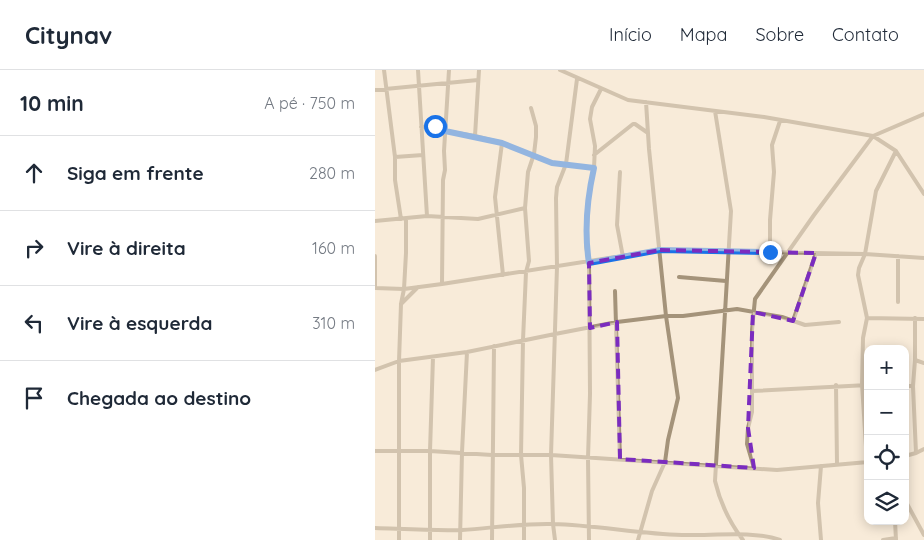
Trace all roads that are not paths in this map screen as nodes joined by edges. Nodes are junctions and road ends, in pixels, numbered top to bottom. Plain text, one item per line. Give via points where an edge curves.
1 (384, 70) edge
2 (418, 70) edge
3 (449, 70) edge
4 (479, 70) edge
5 (559, 70) edge
6 (577, 79) junction
7 (478, 80) junction
8 (450, 83) junction
9 (419, 86) junction
10 (387, 89) junction
11 (601, 89) junction
12 (375, 90) edge
13 (646, 102) junction
14 (531, 108) dead end
15 (715, 111) junction
16 (924, 114) edge
17 (780, 121) junction
18 (421, 128) junction
19 (445, 128) junction
20 (648, 133) junction
21 (475, 136) junction
22 (873, 136) junction
23 (502, 143) junction
24 (897, 151) junction
25 (534, 154) junction
26 (594, 154) junction
27 (423, 155) junction
28 (395, 157) junction
29 (565, 164) junction
30 (594, 168) junction
31 (620, 172) dead end
32 (924, 194) edge
33 (525, 208) junction
34 (497, 214) junction
35 (427, 216) junction
36 (444, 216) junction
37 (401, 219) junction
38 (406, 219) junction
39 (375, 221) edge
40 (660, 250) junction
41 (729, 252) junction
42 (770, 252) junction
43 (787, 252) junction
44 (816, 253) junction
45 (865, 254) junction
46 (375, 256) edge
47 (898, 256) junction
48 (623, 257) junction
49 (924, 258) edge
50 (589, 263) junction
51 (557, 267) junction
52 (526, 272) junction
53 (503, 275) junction
54 (679, 277) dead end
55 (726, 280) junction
56 (442, 284) junction
57 (418, 287) junction
58 (404, 289) junction
59 (615, 291) dead end
60 (898, 302) dead end
61 (401, 304) junction
62 (725, 311) junction
63 (753, 312) junction
64 (666, 316) junction
65 (867, 318) junction
66 (915, 318) junction
67 (924, 319) edge
68 (793, 321) junction
69 (617, 322) junction
70 (839, 322) dead end
71 (590, 328) junction
72 (555, 334) junction
73 (523, 340) junction
74 (494, 346) junction
75 (467, 352) junction
76 (433, 357) junction
77 (915, 360) junction
78 (399, 361) junction
79 (924, 364) edge
80 (375, 370) edge
81 (862, 384) junction
82 (836, 386) junction
83 (909, 386) edge
84 (913, 386) junction
85 (752, 390) junction
86 (865, 435) edge
87 (924, 449) edge
88 (375, 451) edge
89 (398, 451) junction
90 (430, 451) junction
91 (462, 452) junction
92 (916, 453) junction
93 (492, 455) junction
94 (521, 455) junction
95 (551, 455) junction
96 (909, 455) edge
97 (588, 458) junction
98 (620, 460) junction
99 (665, 462) junction
100 (864, 462) edge
101 (837, 464) junction
102 (715, 465) junction
103 (821, 466) junction
104 (754, 468) junction
105 (909, 507) edge
106 (553, 524) junction
107 (524, 525) junction
108 (895, 525) edge
109 (589, 527) junction
110 (375, 528) edge
111 (493, 528) junction
112 (399, 529) junction
113 (429, 529) junction
114 (460, 530) junction
115 (640, 533) junction
116 (714, 534) junction
117 (739, 535) junction
118 (924, 535) edge
119 (896, 539) edge
120 (399, 540) edge
121 (430, 540) edge
122 (460, 540) edge
123 (492, 540) edge
124 (524, 540) edge
125 (555, 540) edge
126 (589, 540) edge
127 (638, 540) edge
128 (713, 540) edge
129 (743, 540) edge
130 (780, 540) edge
131 (821, 540) edge
132 (883, 540) edge

1 - 10 street
2 - 9 street
3 - 8 street
4 - 7 street
5 - 6 street
6 - 11 street
6 - 29 street
7 - 8 street
7 - 21 street
8 - 9 street
8 - 19 street
9 - 10 street
9 - 18 street
10 - 12 street
10 - 28 street
11 - 13 street via 628,100
11 - 26 street via 590,119
13 - 15 street
13 - 20 street
14 - 25 street via 536,126
15 - 17 street
15 - 41 street via 731,210
16 - 22 street
17 - 22 street
17 - 42 street via 772,145 774,172 769,220
18 - 19 street
18 - 27 street
19 - 21 street
19 - 36 street
20 - 26 street via 633,124
20 - 40 street
21 - 23 street
22 - 24 street
22 - 43 street
23 - 25 street
23 - 34 street via 495,197
24 - 32 street
24 - 45 street via 877,191
25 - 29 street via 547,161
25 - 33 street via 528,172
26 - 30 street
27 - 28 street
27 - 35 street
28 - 37 street
29 - 30 street
29 - 51 street via 556,198
30 - 50 street via 588,203 586,246
31 - 48 street via 617,225
33 - 34 street
33 - 52 street via 529,261
34 - 36 street via 477,219
34 - 53 street
35 - 36 street
35 - 38 street
36 - 56 street
37 - 38 street
37 - 39 street
38 - 58 street
40 - 41 street
40 - 48 street
40 - 64 street
41 - 42 street
41 - 55 street
42 - 43 street
43 - 44 street
43 - 63 street via 755,299
44 - 45 street
44 - 68 street
45 - 47 street
45 - 65 street via 857,275
46 - 58 street via 375,288
47 - 49 street
47 - 60 street
48 - 50 street
50 - 51 street
50 - 71 street
51 - 52 street
51 - 72 street
52 - 53 street
52 - 73 street
53 - 56 street
54 - 55 street
55 - 62 street
56 - 57 street
57 - 58 street
57 - 61 street
58 - 61 street
59 - 69 street
61 - 78 street
62 - 63 street
62 - 64 street
62 - 102 street
63 - 68 street
63 - 85 street
64 - 69 street
64 - 99 street via 678,398
65 - 66 street
65 - 81 street
66 - 67 street
66 - 77 street
68 - 70 street via 810,326
69 - 71 street
69 - 98 street
71 - 72 street
71 - 97 street
72 - 73 street
72 - 95 street
73 - 74 street
73 - 94 street
74 - 75 street
74 - 93 street
75 - 76 street
75 - 91 street
76 - 78 street
76 - 90 street
77 - 79 street
77 - 84 street
78 - 80 street
78 - 89 street
81 - 82 street
81 - 86 street
82 - 85 street
82 - 101 street
83 - 84 street
84 - 92 street
85 - 104 street via 747,444
87 - 92 street
88 - 89 street
89 - 90 street
89 - 112 street
90 - 91 street
90 - 113 street
91 - 93 street
91 - 114 street
92 - 96 street
93 - 94 street
93 - 111 street
94 - 95 street
94 - 107 street
95 - 97 street
95 - 106 street
97 - 98 street
97 - 109 street
98 - 99 street
99 - 102 street
99 - 115 street via 652,491
100 - 101 street
101 - 103 street
102 - 104 street
102 - 117 street via 718,492
103 - 104 street via 777,470
103 - 131 street via 818,503
105 - 118 street
106 - 107 street
106 - 109 street
106 - 125 street
107 - 111 street
107 - 124 street
108 - 119 street
109 - 115 street
109 - 126 street
110 - 112 street
111 - 114 street
111 - 123 street
112 - 113 street
112 - 120 street
113 - 114 street
113 - 121 street
114 - 122 street
115 - 116 street
115 - 127 street
116 - 117 street
116 - 128 street
117 - 129 street
117 - 130 street
119 - 132 street

